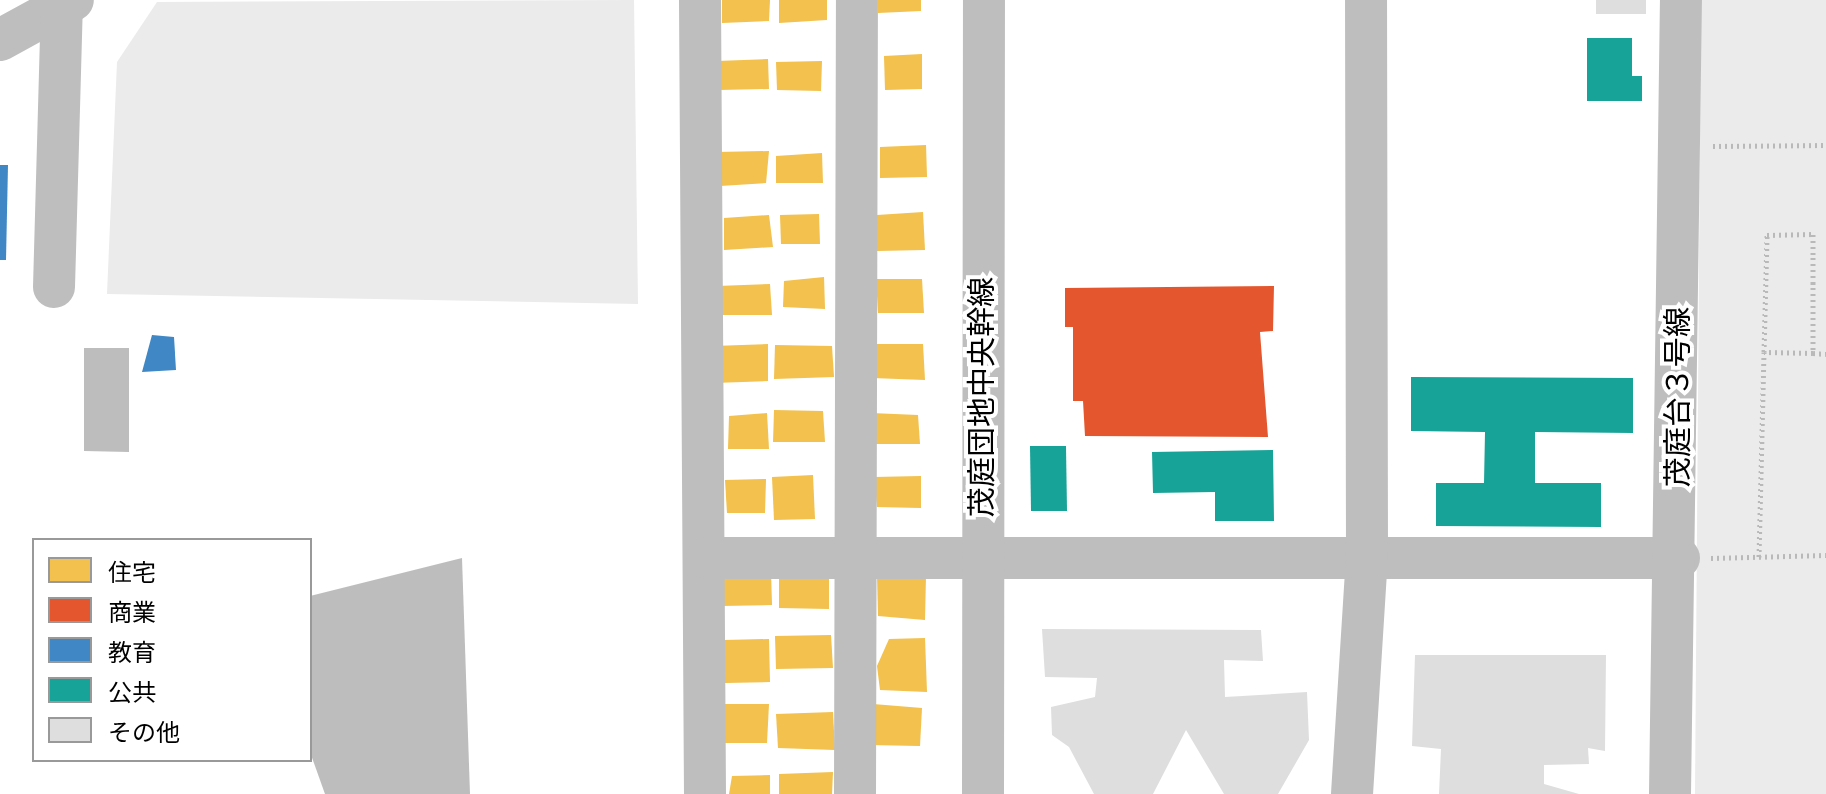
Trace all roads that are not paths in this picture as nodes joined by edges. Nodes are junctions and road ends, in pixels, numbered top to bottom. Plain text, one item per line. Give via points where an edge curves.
1 (700, 0) edge
2 (857, 0) edge
3 (984, 0) edge
4 (1366, 0) edge
5 (1681, 0) edge
6 (68, 4) edge
7 (0, 40) edge
8 (54, 287) dead end
9 (859, 557) junction
10 (1367, 557) junction
11 (707, 558) junction
12 (982, 558) junction
13 (1679, 558) junction
14 (705, 794) edge
15 (855, 794) edge
16 (983, 794) edge
17 (1352, 794) edge
18 (1670, 794) edge

1 - 11 street
2 - 9 street
3 - 12 street, 茂庭団地中央幹線
4 - 10 street
5 - 13 street, 茂庭台３号線
6 - 7 street
6 - 8 street
9 - 11 street
9 - 12 street
9 - 15 street
10 - 12 street
10 - 13 street
10 - 17 street
11 - 14 street
12 - 16 street, 茂庭団地中央幹線
13 - 18 street, 茂庭台３号線

